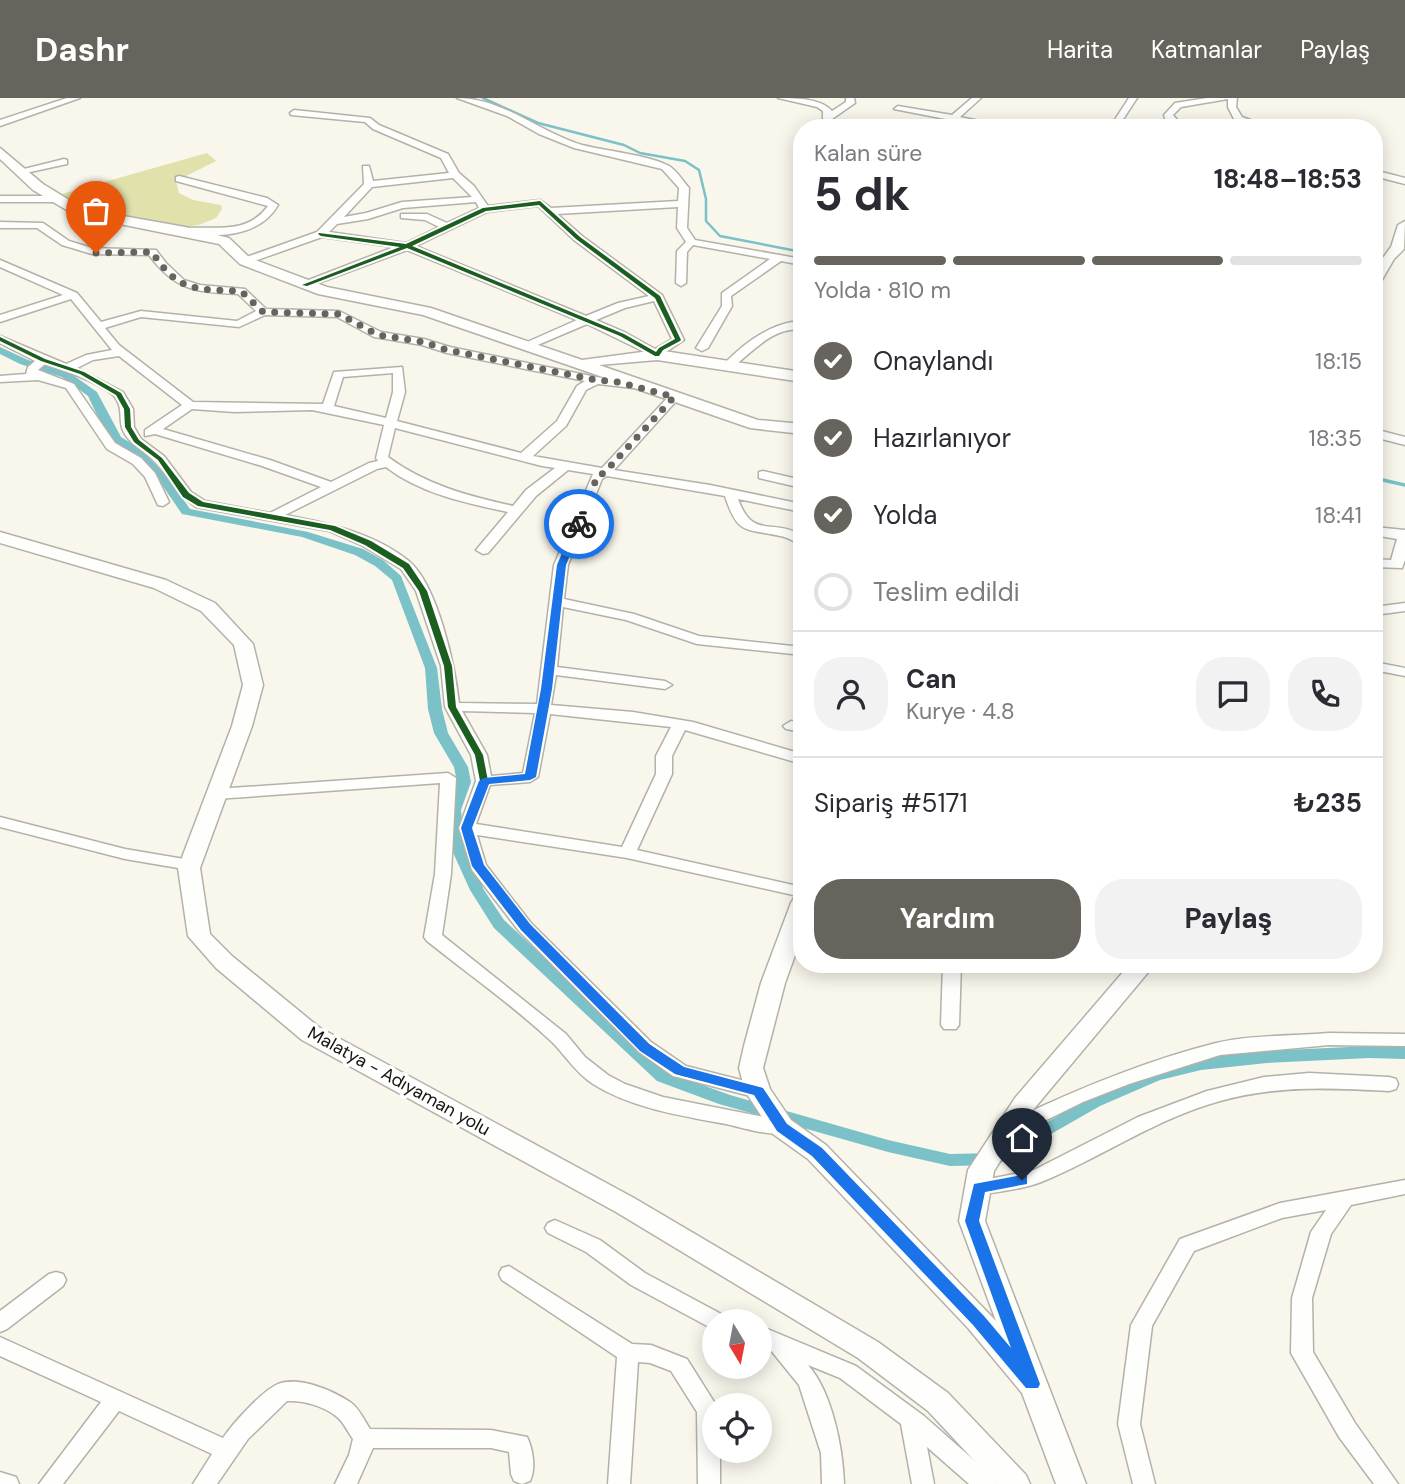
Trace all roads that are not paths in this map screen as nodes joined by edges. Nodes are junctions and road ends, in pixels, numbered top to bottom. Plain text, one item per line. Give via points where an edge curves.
1 (76, 98) edge
2 (461, 98) edge
3 (782, 98) edge
4 (850, 98) edge
5 (977, 98) edge
6 (1133, 98) edge
7 (1224, 98) edge
8 (1233, 98) edge
9 (898, 109) dead end
10 (294, 113) dead end
11 (830, 117) joint
12 (955, 117) junction
13 (965, 119) edge
14 (1119, 119) edge
15 (1169, 119) edge
16 (1238, 119) edge
17 (0, 123) edge
18 (0, 152) edge
19 (64, 162) dead end
20 (366, 168) dead end
21 (21, 171) junction
22 (455, 175) junction
23 (1383, 175) edge
24 (179, 179) dead end
25 (1405, 181) edge
26 (369, 184) junction
27 (0, 199) edge
28 (56, 199) junction
29 (482, 204) junction
30 (684, 204) junction
31 (549, 211) junction
32 (405, 216) dead end
33 (335, 221) junction
34 (0, 225) edge
35 (1405, 225) edge
36 (447, 227) junction
37 (185, 231) junction
38 (321, 234) junction
39 (691, 242) junction
40 (407, 246) junction
41 (779, 258) junction
42 (793, 260) edge
43 (245, 261) junction
44 (0, 263) edge
45 (1383, 266) edge
46 (681, 284) dead end
47 (305, 285) junction
48 (73, 295) junction
49 (658, 297) junction
50 (263, 312) junction
51 (0, 319) edge
52 (585, 320) junction
53 (793, 324) edge
54 (97, 327) junction
55 (0, 339) edge
56 (536, 348) junction
57 (702, 348) dead end
58 (122, 352) junction
59 (508, 352) junction
60 (474, 355) junction
61 (657, 355) junction
62 (495, 359) junction
63 (575, 362) junction
64 (728, 366) junction
65 (39, 367) junction
66 (67, 368) junction
67 (793, 376) edge
68 (0, 379) edge
69 (596, 380) junction
70 (656, 391) junction
71 (674, 397) junction
72 (190, 405) junction
73 (327, 409) junction
74 (392, 424) junction
75 (793, 428) edge
76 (153, 430) junction
77 (1383, 435) edge
78 (1405, 440) edge
79 (136, 441) junction
80 (524, 457) junction
81 (388, 463) junction
82 (565, 466) junction
83 (605, 472) junction
84 (764, 475) dead end
85 (793, 482) edge
86 (332, 487) junction
87 (730, 493) junction
88 (163, 502) dead end
89 (793, 506) edge
90 (515, 510) junction
91 (272, 517) junction
92 (1383, 532) edge
93 (793, 535) edge
94 (1404, 535) edge
95 (0, 537) edge
96 (483, 550) dead end
97 (1383, 564) edge
98 (557, 602) junction
99 (1405, 607) edge
100 (1383, 610) edge
101 (793, 650) edge
102 (1383, 668) edge
103 (549, 670) junction
104 (1405, 672) edge
105 (665, 685) dead end
106 (452, 707) junction
107 (543, 707) junction
108 (680, 725) junction
109 (793, 756) edge
110 (484, 781) junction
111 (216, 794) junction
112 (0, 822) edge
113 (467, 828) junction
114 (627, 853) junction
115 (190, 865) junction
116 (793, 890) edge
117 (793, 928) edge
118 (952, 973) edge
119 (1135, 973) edge
120 (950, 1025) dead end
121 (1405, 1040) edge
122 (1389, 1084) dead end
123 (771, 1112) junction
124 (989, 1160) junction
125 (1405, 1187) edge
126 (1344, 1199) junction
127 (555, 1228) dead end
128 (509, 1274) dead end
129 (56, 1280) dead end
130 (702, 1313) edge
131 (0, 1323) edge
132 (772, 1339) edge
133 (772, 1342) edge
134 (0, 1346) edge
135 (628, 1353) junction
136 (1032, 1384) junction
137 (115, 1400) junction
138 (911, 1420) junction
139 (364, 1438) junction
140 (227, 1451) junction
141 (520, 1481) edge
142 (0, 1482) edge
143 (8, 1484) edge
144 (50, 1484) edge
145 (204, 1484) edge
146 (346, 1484) edge
147 (619, 1484) edge
148 (709, 1484) edge
149 (832, 1484) edge
150 (923, 1484) edge
151 (985, 1484) edge
152 (1015, 1484) edge
153 (1071, 1484) edge
154 (1144, 1484) edge
155 (1387, 1484) edge

1 - 17 street
2 - 30 street via 510,114 577,146 665,167 684,188
3 - 11 street via 820,105
4 - 11 street via 851,103
5 - 12 street
6 - 14 street
7 - 15 street via 1178,105
8 - 16 street
9 - 12 street
10 - 22 street via 367,120 445,156
12 - 13 street
18 - 21 main road
19 - 21 street
20 - 26 street
21 - 28 main road
22 - 26 street
22 - 29 street
23 - 25 street
24 - 37 street via 273,205 270,213 241,232
26 - 33 street
27 - 28 street
28 - 37 main road via 80,212
29 - 31 street via 540,203
29 - 33 street via 402,205
29 - 36 street
30 - 31 street
30 - 39 street via 682,228
31 - 49 street
32 - 36 street via 427,216
33 - 38 street
34 - 50 street via 39,225 57,241 96,253 152,252 164,270 190,288 241,291
35 - 45 main road via 1397,249
36 - 40 street
37 - 43 main road via 224,241
38 - 40 street
38 - 43 street
39 - 41 street
39 - 46 street via 682,251
40 - 47 street
40 - 52 street
41 - 42 street
41 - 57 street via 726,295 727,306
43 - 47 main road
44 - 48 street
47 - 56 main road via 426,311
48 - 51 street
48 - 54 street
49 - 52 street
49 - 61 street via 678,340
50 - 54 street via 239,324 141,314
50 - 60 street via 339,314 378,335
52 - 56 street
52 - 61 street
53 - 64 street via 779,327
54 - 58 street
55 - 65 street
56 - 59 street
56 - 63 main road
58 - 66 street via 90,357
58 - 72 street
59 - 60 street
59 - 62 street
60 - 62 street
61 - 63 main road
61 - 64 main road
62 - 69 street
63 - 70 main road
64 - 67 main road
65 - 66 street
65 - 68 street
65 - 88 street via 69,386 111,446 137,461 150,476
66 - 79 street via 119,394
69 - 70 street
69 - 80 street via 581,388 562,423
70 - 71 main road
71 - 75 main road via 757,425
71 - 83 street
72 - 73 street
72 - 76 street
73 - 74 street
73 - 74 street via 338,374 398,369 402,384
74 - 80 street
74 - 81 street via 383,444 382,458
76 - 79 street
76 - 86 street
77 - 78 street
79 - 91 street via 160,459 186,495 201,504
80 - 82 street
81 - 86 street
81 - 90 street via 427,488
82 - 83 street
82 - 90 street
83 - 87 street
83 - 98 street via 597,477 561,565
84 - 85 street
86 - 91 street
87 - 89 street
87 - 93 street via 741,522 752,530
90 - 96 street
91 - 106 street via 332,528 406,566 423,591 448,666
92 - 94 street
94 - 97 street via 1397,565
95 - 111 main road, Malatya - Adıyaman yolu via 160,584 208,607 243,644 253,685
98 - 101 street via 629,617 697,640
98 - 103 street
99 - 100 street
102 - 104 street
103 - 105 street
103 - 107 street
106 - 107 street
106 - 110 street via 479,755
107 - 108 street
107 - 110 street via 530,777
108 - 109 street
108 - 114 street via 664,756 664,774
110 - 113 street
111 - 115 main road, Malatya - Adıyaman yolu
111 - 123 street via 448,778 443,874 433,937 559,1039 574,1059 602,1081 634,1095 726,1117
112 - 115 street via 125,854
113 - 114 street
113 - 123 street via 478,866 525,927 645,1047 680,1071
114 - 116 street
115 - 152 main road, Malatya - Adıyaman yolu via 200,936 224,962 312,1034 625,1205 868,1350 938,1402
117 - 123 main road via 751,1068
118 - 120 street
119 - 124 main road via 1024,1104
121 - 124 street via 1329,1039 1219,1049 1099,1088
122 - 124 street via 1309,1080 1214,1096 1145,1122 1038,1176
123 - 136 main road via 817,1152 978,1320
124 - 136 main road via 972,1221
125 - 126 street
126 - 154 street via 1280,1211 1187,1245 1142,1325 1129,1424
126 - 155 street via 1321,1232 1302,1298 1302,1353
127 - 130 street via 593,1246 638,1279
128 - 135 street
129 - 131 street
132 - 138 street via 848,1372
133 - 149 street via 809,1381 832,1453
134 - 137 street
135 - 147 street
135 - 148 street via 651,1354 679,1365 694,1388 708,1411
136 - 153 main road
137 - 140 street
137 - 144 street
138 - 150 street
138 - 151 street
139 - 140 street via 345,1410 314,1395 282,1392
139 - 141 street via 491,1439 519,1444
139 - 146 street
140 - 145 street
142 - 143 street

